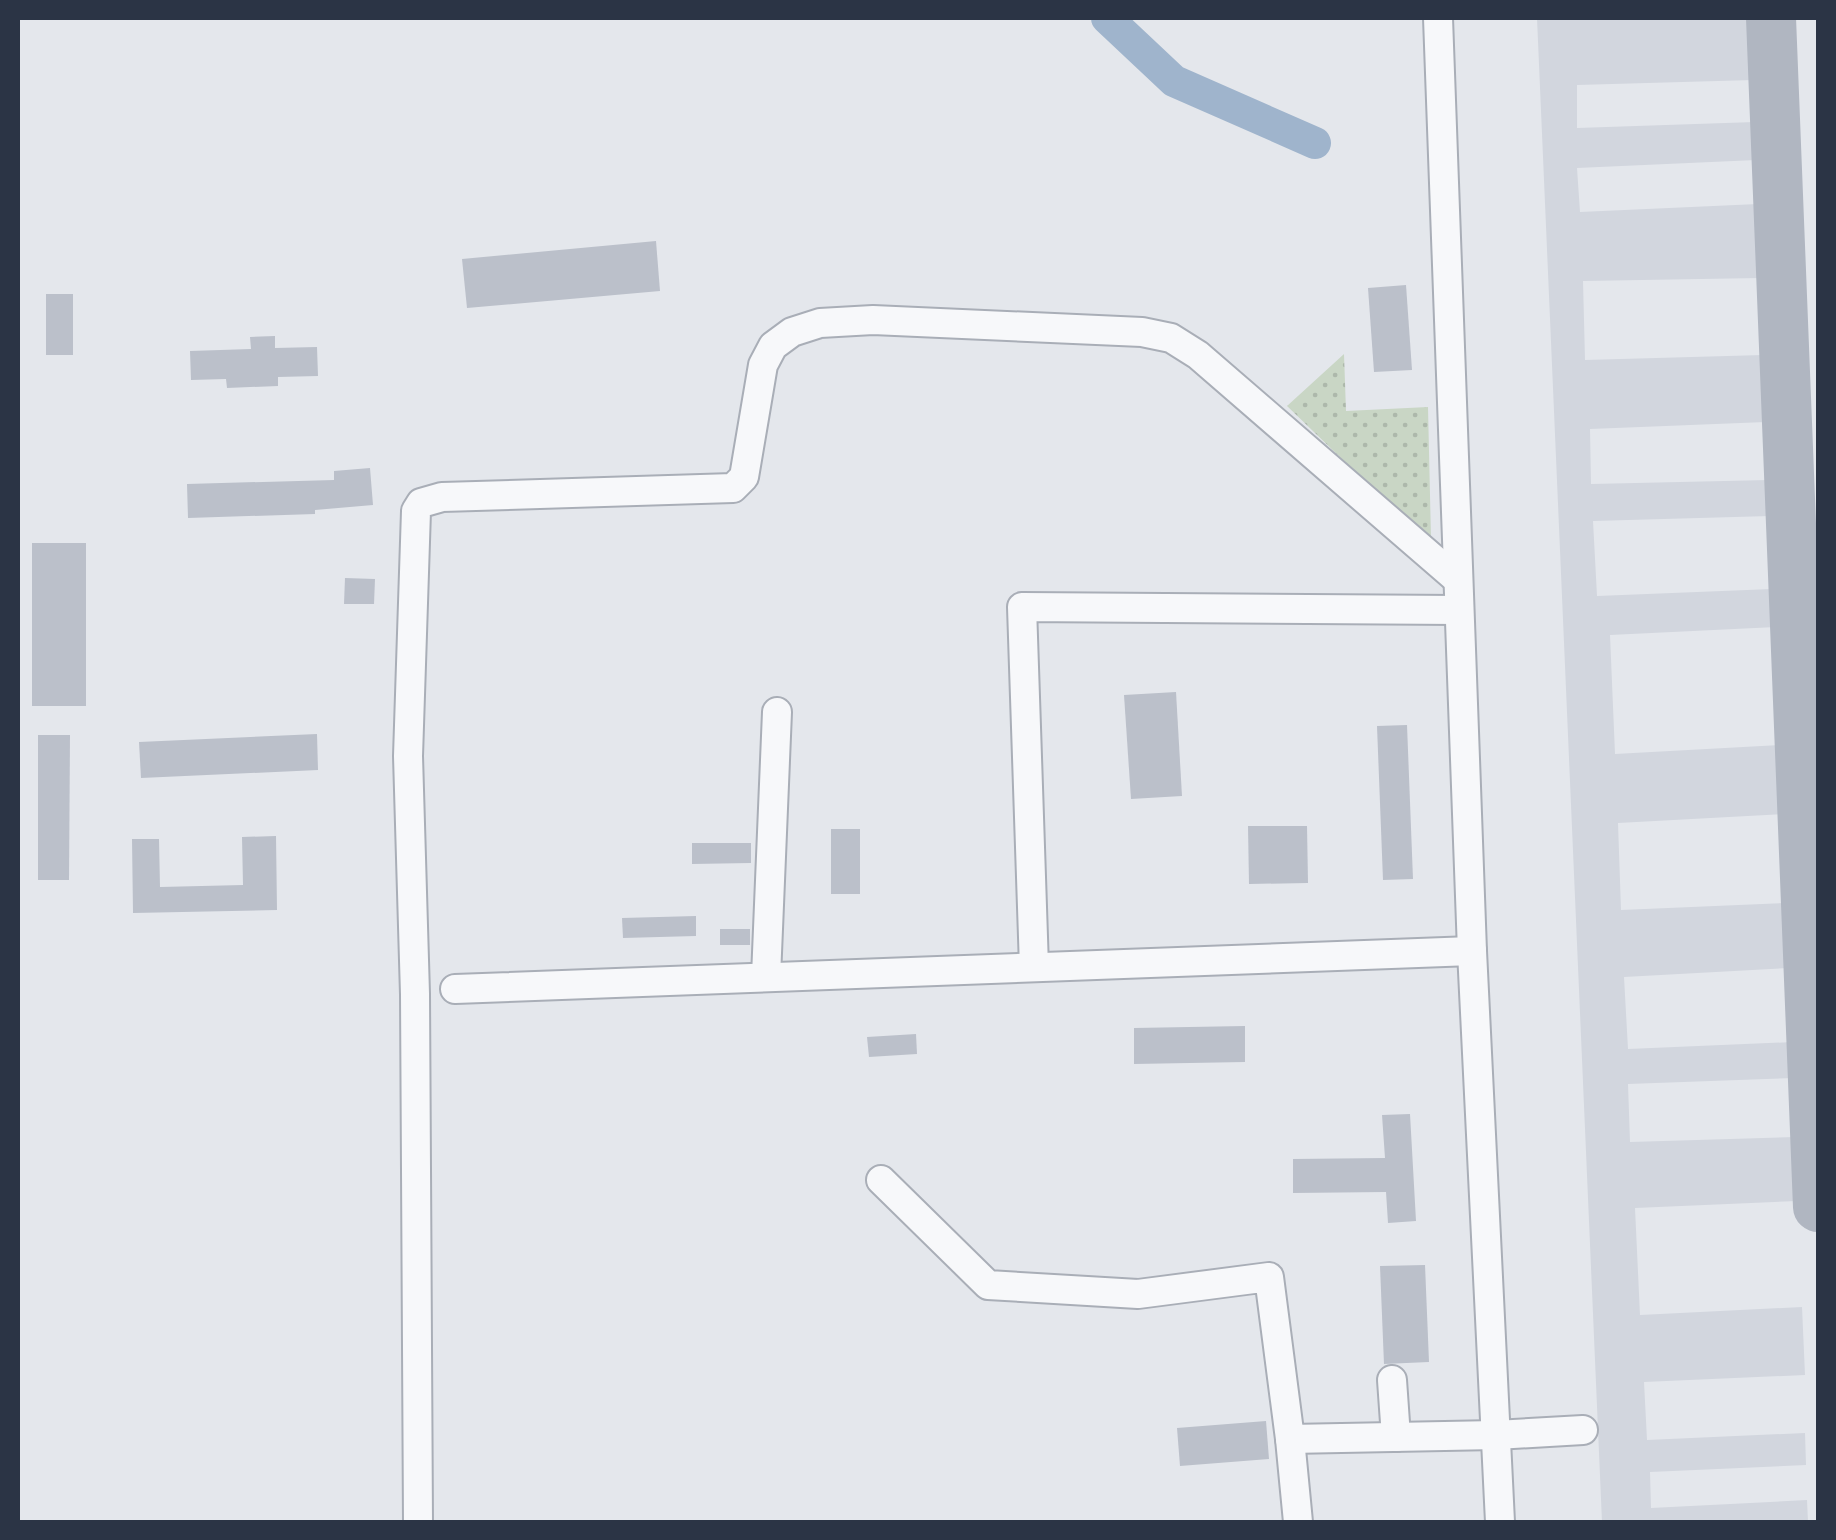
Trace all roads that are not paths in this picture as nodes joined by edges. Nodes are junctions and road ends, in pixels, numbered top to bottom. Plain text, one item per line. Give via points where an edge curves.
1 (1438, 18) edge
2 (1458, 580) junction
3 (1460, 610) junction
4 (778, 712) dead end
5 (1472, 950) junction
6 (1034, 967) junction
7 (766, 977) junction
8 (455, 989) dead end
9 (881, 1180) dead end
10 (1392, 1380) dead end
11 (1582, 1430) dead end
12 (1496, 1435) junction
13 (1396, 1437) junction
14 (1290, 1439) junction
15 (418, 1522) edge
16 (1298, 1522) edge
17 (1500, 1522) edge

1 - 2 lane
2 - 3 lane
2 - 15 lane via 1198,354 1172,338 1109,329 820,322 772,346 744,477 733,488 421,503 408,756
3 - 5 lane
3 - 6 lane via 1022,607
4 - 7 lane
5 - 6 lane
5 - 12 lane
6 - 7 lane
7 - 8 lane
9 - 14 lane via 988,1285 1138,1294 1270,1277
10 - 13 lane
11 - 12 lane
12 - 13 lane
12 - 17 lane
13 - 14 lane
14 - 16 lane

